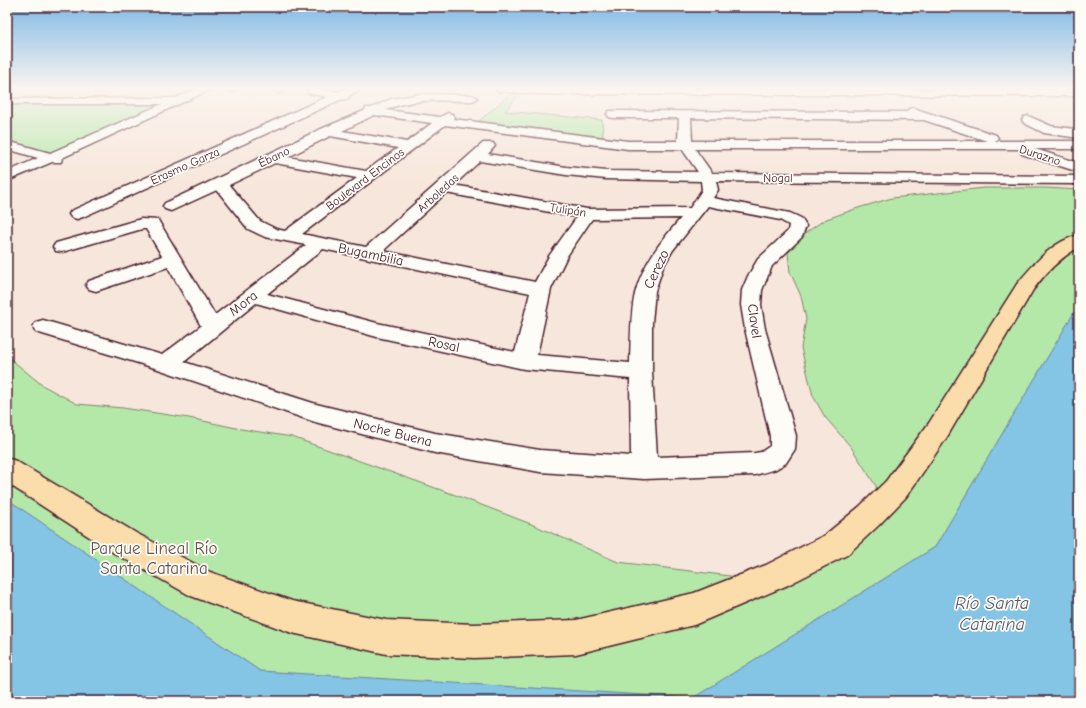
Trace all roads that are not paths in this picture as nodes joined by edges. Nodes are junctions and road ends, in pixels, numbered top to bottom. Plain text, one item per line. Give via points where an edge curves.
1 (134, 121) edge
2 (286, 121) edge
3 (349, 121) edge
4 (436, 121) edge
5 (612, 121) edge
6 (685, 121) edge
7 (941, 121) edge
8 (1030, 121) edge
9 (442, 122) junction
10 (505, 130) junction
11 (326, 132) junction
12 (1079, 136) edge
13 (7, 144) edge
14 (608, 144) junction
15 (685, 144) junction
16 (1007, 144) junction
17 (1079, 145) edge
18 (409, 146) junction
19 (210, 155) junction
20 (478, 156) junction
21 (50, 158) junction
22 (273, 158) junction
23 (70, 162) dead end
24 (253, 167) junction
25 (1079, 168) edge
26 (7, 176) edge
27 (370, 176) junction
28 (708, 177) junction
29 (1079, 180) edge
30 (220, 184) junction
31 (443, 188) junction
32 (171, 206) dead end
33 (699, 207) junction
34 (77, 214) dead end
35 (588, 214) junction
36 (287, 237) junction
37 (1079, 240) edge
38 (320, 243) junction
39 (62, 247) dead end
40 (369, 254) junction
41 (172, 259) junction
42 (96, 285) dead end
43 (542, 289) junction
44 (252, 296) junction
45 (43, 327) dead end
46 (212, 327) junction
47 (524, 361) junction
48 (166, 364) junction
49 (641, 372) junction
50 (755, 464) joint
51 (644, 468) junction
52 (7, 469) edge

1 - 21 street
2 - 19 street, Erasmo Garza
3 - 11 street, Ébano
4 - 9 street
5 - 14 street
6 - 15 street
7 - 16 street, Durazno
8 - 12 street via 1048,130 1071,132
9 - 10 street
9 - 18 street, Boulevard Encinos
10 - 14 street
10 - 20 street, Arboledas
11 - 18 street
11 - 22 street, Ébano
13 - 21 street
14 - 15 street
15 - 16 street
15 - 28 street
16 - 17 street
16 - 25 street, Durazno
18 - 27 street, Boulevard Encinos
19 - 24 street
19 - 34 street, Erasmo Garza
20 - 28 street, Nogal via 587,174
20 - 31 street, Arboledas
21 - 23 street
21 - 26 street
22 - 24 street, Ébano
22 - 27 street
24 - 30 street, Ébano
27 - 36 street, Boulevard Encinos
28 - 29 street, Nogal
28 - 33 street, Cerezo via 710,190
30 - 32 street, Ébano
30 - 36 street, Bugambilia via 254,225
31 - 35 street, Tulipán
31 - 40 street, Arboledas
33 - 35 street, Tulipán
33 - 49 street, Cerezo via 665,248 644,291
33 - 50 street, Clavel via 784,216 798,223 796,233 764,263 756,276 752,290 754,329 783,436 782,449 774,457
35 - 43 street via 558,256
36 - 38 street, Bugambilia
37 - 52 highway via 1058,251 1028,283 938,430 896,489 836,545 777,575 694,609 576,637 474,641 386,637 292,617 202,585 125,543
38 - 40 street, Bugambilia
38 - 44 street, Mora
39 - 41 street via 147,223 152,224
40 - 43 street, Bugambilia
41 - 42 street
41 - 46 street
43 - 47 street
44 - 46 street, Mora
44 - 47 street, Rosal via 377,330
45 - 48 street, Noche Buena
46 - 48 street, Mora
47 - 49 street, Rosal
48 - 51 street, Noche Buena via 315,413 435,443 540,461
49 - 51 street, Cerezo
50 - 51 street, Noche Buena

